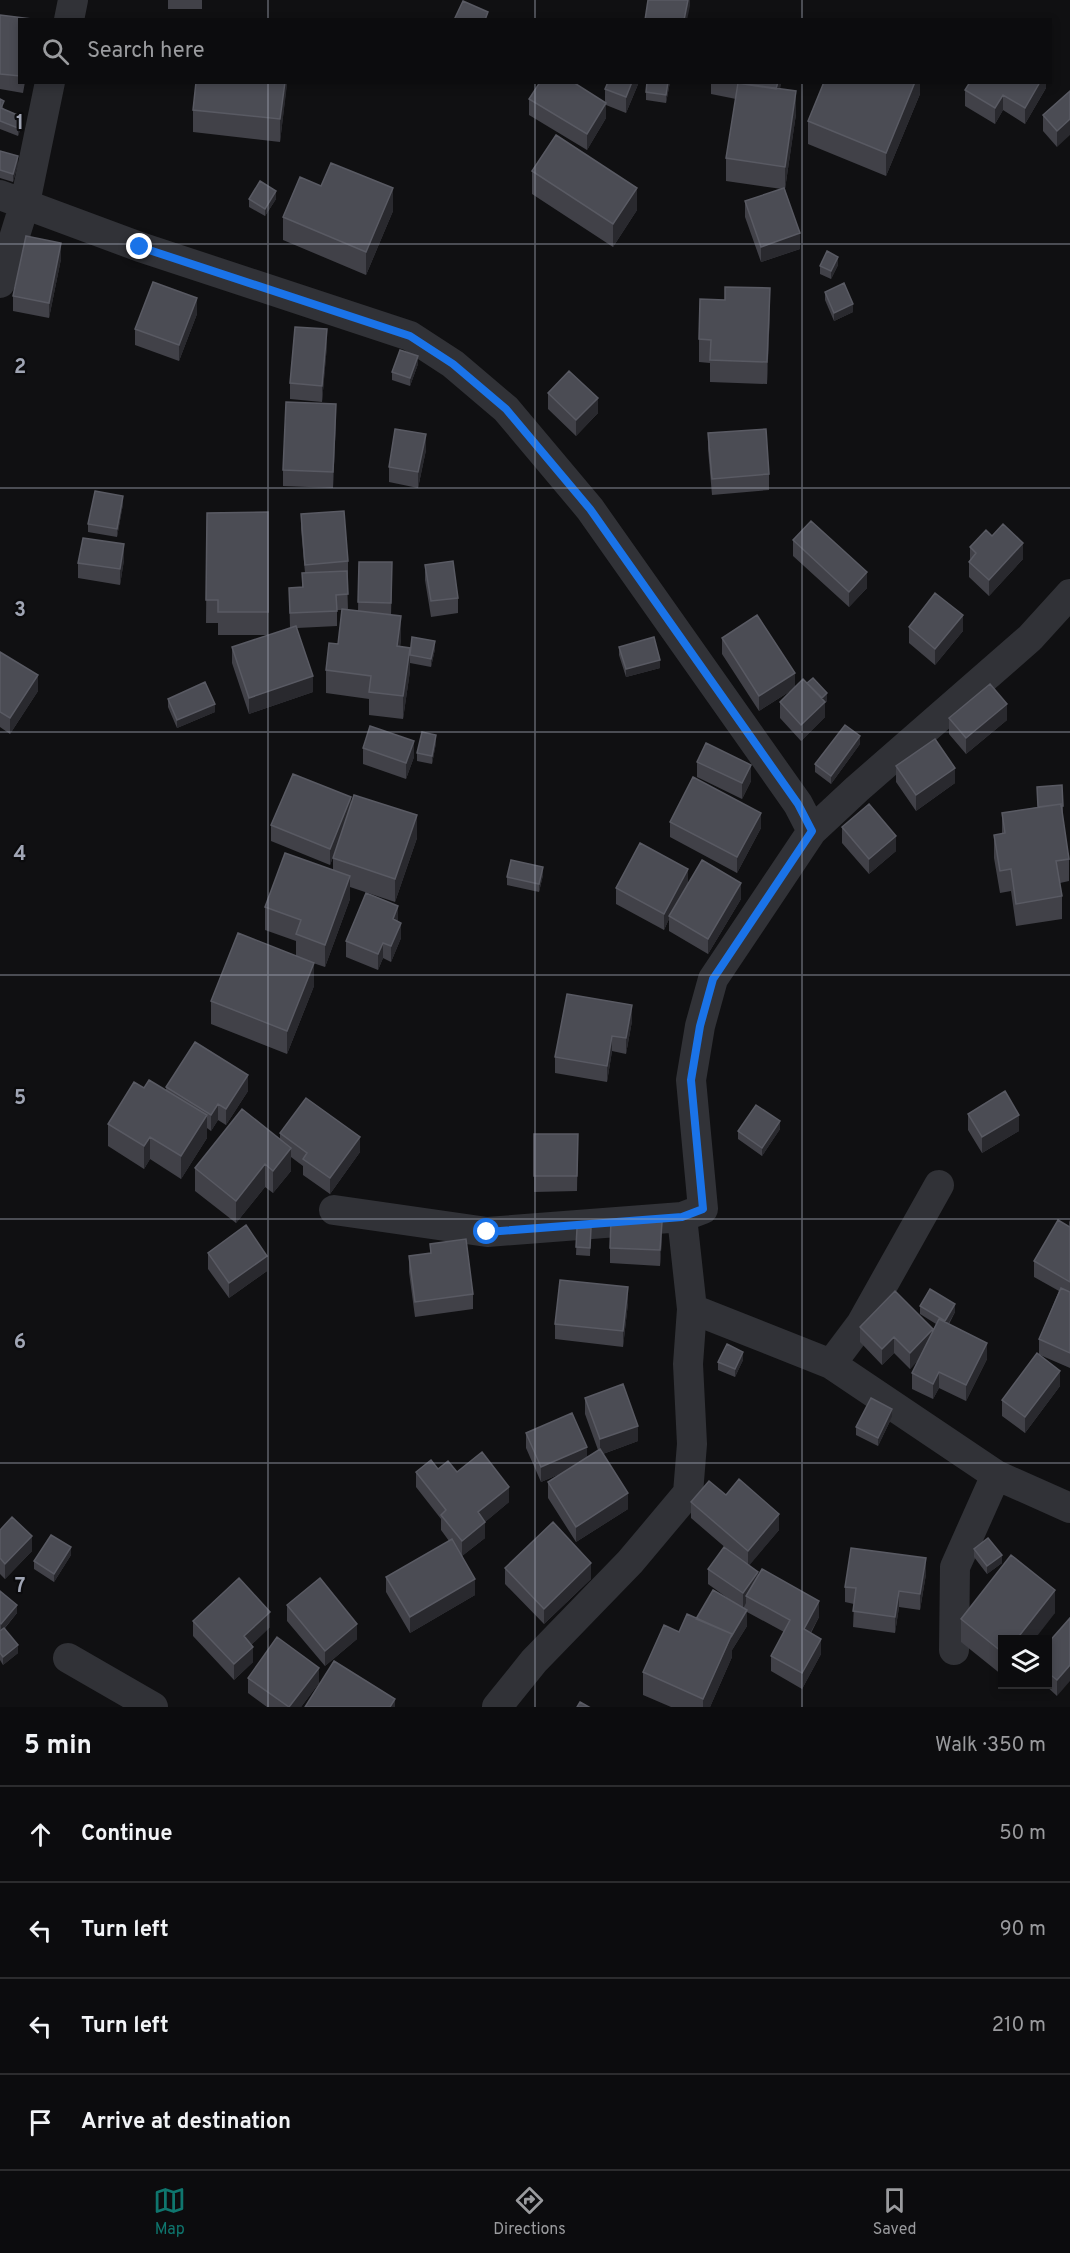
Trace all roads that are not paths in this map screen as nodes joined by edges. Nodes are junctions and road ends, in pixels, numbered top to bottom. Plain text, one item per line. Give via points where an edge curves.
1 (73, 0) edge
2 (69, 18) edge
3 (49, 84) edge
4 (12, 199) edge
5 (0, 283) edge
6 (1070, 594) edge
7 (812, 831) junction
8 (939, 1185) dead end
9 (334, 1210) dead end
10 (682, 1217) junction
11 (692, 1309) junction
12 (831, 1364) junction
13 (996, 1475) junction
14 (1070, 1508) edge
15 (954, 1650) dead end
16 (68, 1658) dead end
17 (153, 1707) edge
18 (497, 1707) edge

1 - 2 street
3 - 4 street
4 - 5 street
4 - 7 street via 140,247 410,336 453,364 506,409 590,509 798,804
6 - 7 street via 1030,638
7 - 10 street via 713,979 691,1080 703,1209
8 - 12 street via 861,1324
9 - 10 street via 487,1232
10 - 11 street
11 - 12 street
11 - 18 street via 688,1493 630,1562 534,1661
12 - 13 street
13 - 14 street
13 - 15 street via 956,1567
16 - 17 street

